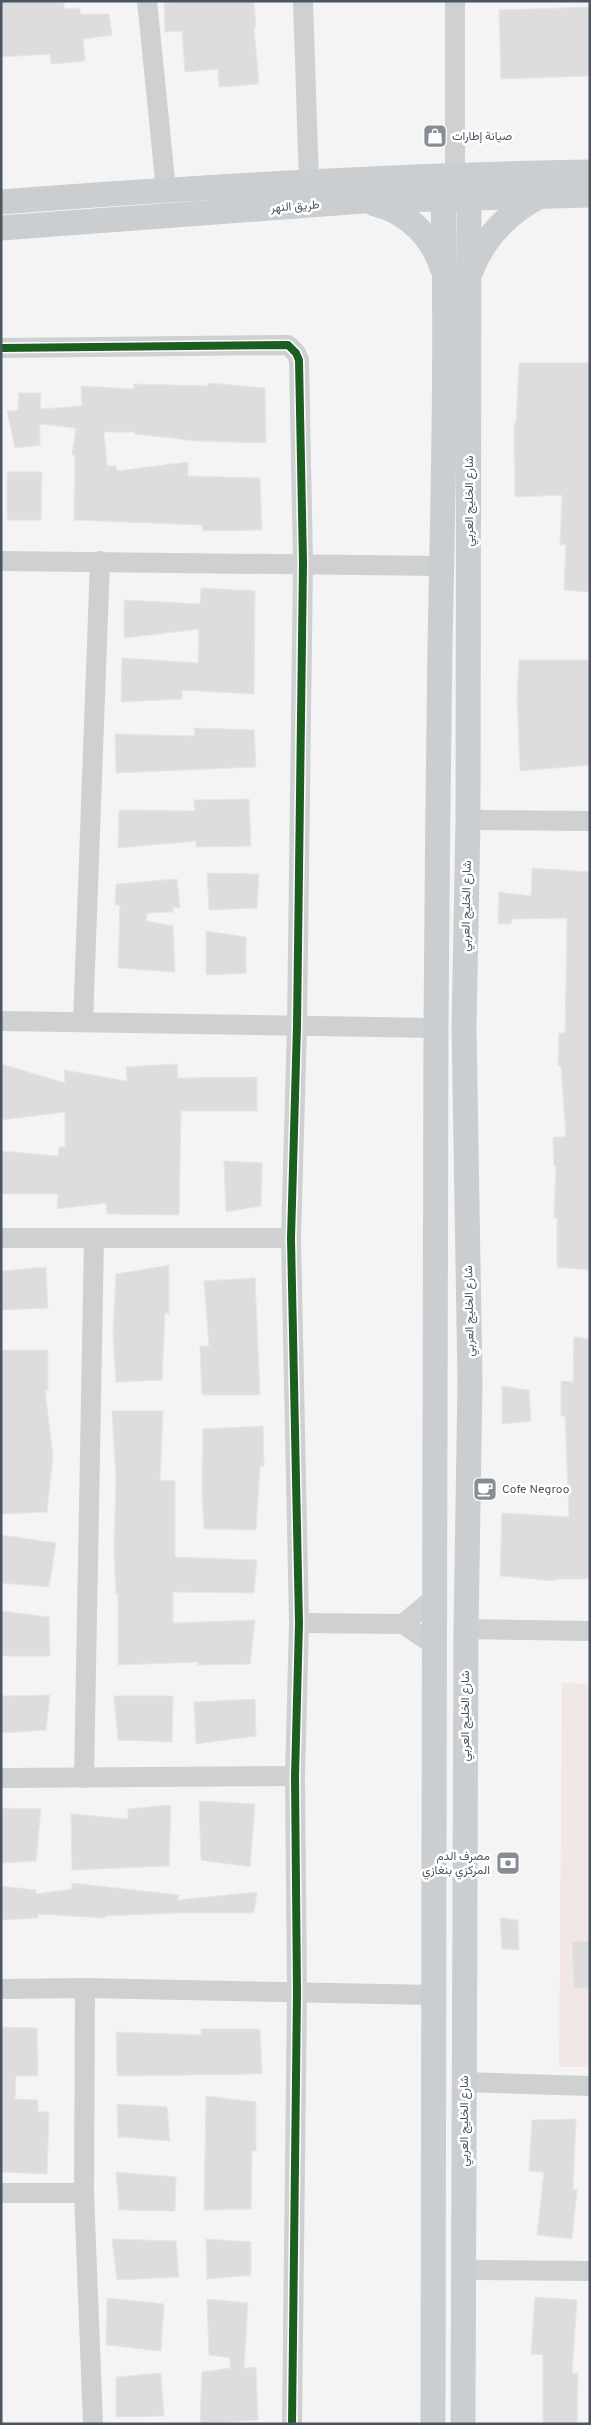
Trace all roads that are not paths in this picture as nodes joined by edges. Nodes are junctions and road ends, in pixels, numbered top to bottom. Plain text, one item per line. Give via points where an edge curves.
1 (147, 1) edge
2 (303, 1) edge
3 (455, 1) edge
4 (590, 172) edge
5 (455, 174) junction
6 (310, 182) junction
7 (166, 190) junction
8 (590, 194) edge
9 (542, 195) junction
10 (469, 198) junction
11 (443, 199) junction
12 (363, 201) junction
13 (1, 202) edge
14 (1, 228) edge
15 (457, 278) junction
16 (1, 348) edge
17 (1, 561) edge
18 (100, 561) junction
19 (303, 563) junction
20 (443, 566) junction
21 (468, 820) junction
22 (590, 821) edge
23 (1, 1021) edge
24 (82, 1022) junction
25 (297, 1026) junction
26 (436, 1028) junction
27 (1, 1238) edge
28 (94, 1238) junction
29 (291, 1238) junction
30 (435, 1380) junction
31 (470, 1382) junction
32 (433, 1599) junction
33 (299, 1623) junction
34 (403, 1624) junction
35 (466, 1629) junction
36 (590, 1631) edge
37 (434, 1645) junction
38 (296, 1776) junction
39 (1, 1778) edge
40 (84, 1778) junction
41 (85, 1988) junction
42 (1, 1989) edge
43 (297, 1992) junction
44 (434, 1995) junction
45 (464, 2082) junction
46 (590, 2086) edge
47 (84, 2192) junction
48 (1, 2193) edge
49 (464, 2270) junction
50 (590, 2271) edge
51 (93, 2424) edge
52 (292, 2424) edge
53 (433, 2424) edge
54 (463, 2424) edge

1 - 7 street
2 - 6 street
3 - 5 street
4 - 5 main road, طريق النهر
5 - 6 main road, طريق النهر
6 - 7 main road, طريق النهر
7 - 13 main road, طريق النهر
8 - 9 main road, طريق النهر
9 - 10 main road, طريق النهر
9 - 15 main road via 525,204 496,228 475,260
10 - 11 main road, طريق النهر
10 - 15 main road, شارع الخليج العربي
11 - 12 main road, طريق النهر
11 - 15 main road, شارع الخليج العربي
12 - 14 main road, طريق النهر
12 - 15 main road via 389,208 416,226
15 - 20 main road, شارع الخليج العربي
15 - 21 main road, شارع الخليج العربي
16 - 19 street via 288,345 293,348 299,360
17 - 18 street
18 - 19 street
18 - 24 street
19 - 20 street
19 - 25 street
20 - 26 main road, شارع الخليج العربي
21 - 22 street
21 - 31 main road, شارع الخليج العربي via 464,1027
23 - 24 street
24 - 25 street
25 - 26 street
25 - 29 street
26 - 30 main road, شارع الخليج العربي
27 - 28 street
28 - 29 street
28 - 40 street
29 - 33 street
30 - 31 main road
30 - 32 main road, شارع الخليج العربي
31 - 35 main road, شارع الخليج العربي
32 - 34 street
32 - 37 main road, شارع الخليج العربي
33 - 34 street
33 - 38 street
34 - 37 street
35 - 36 street
35 - 45 main road, شارع الخليج العربي
37 - 44 main road, شارع الخليج العربي
38 - 40 street
38 - 43 street
39 - 40 street
41 - 42 street
41 - 43 street
41 - 47 street
43 - 44 street
43 - 52 street
44 - 53 main road, شارع الخليج العربي
45 - 46 street
45 - 49 main road, شارع الخليج العربي
47 - 48 street
47 - 51 street
49 - 50 street
49 - 54 main road, شارع الخليج العربي

